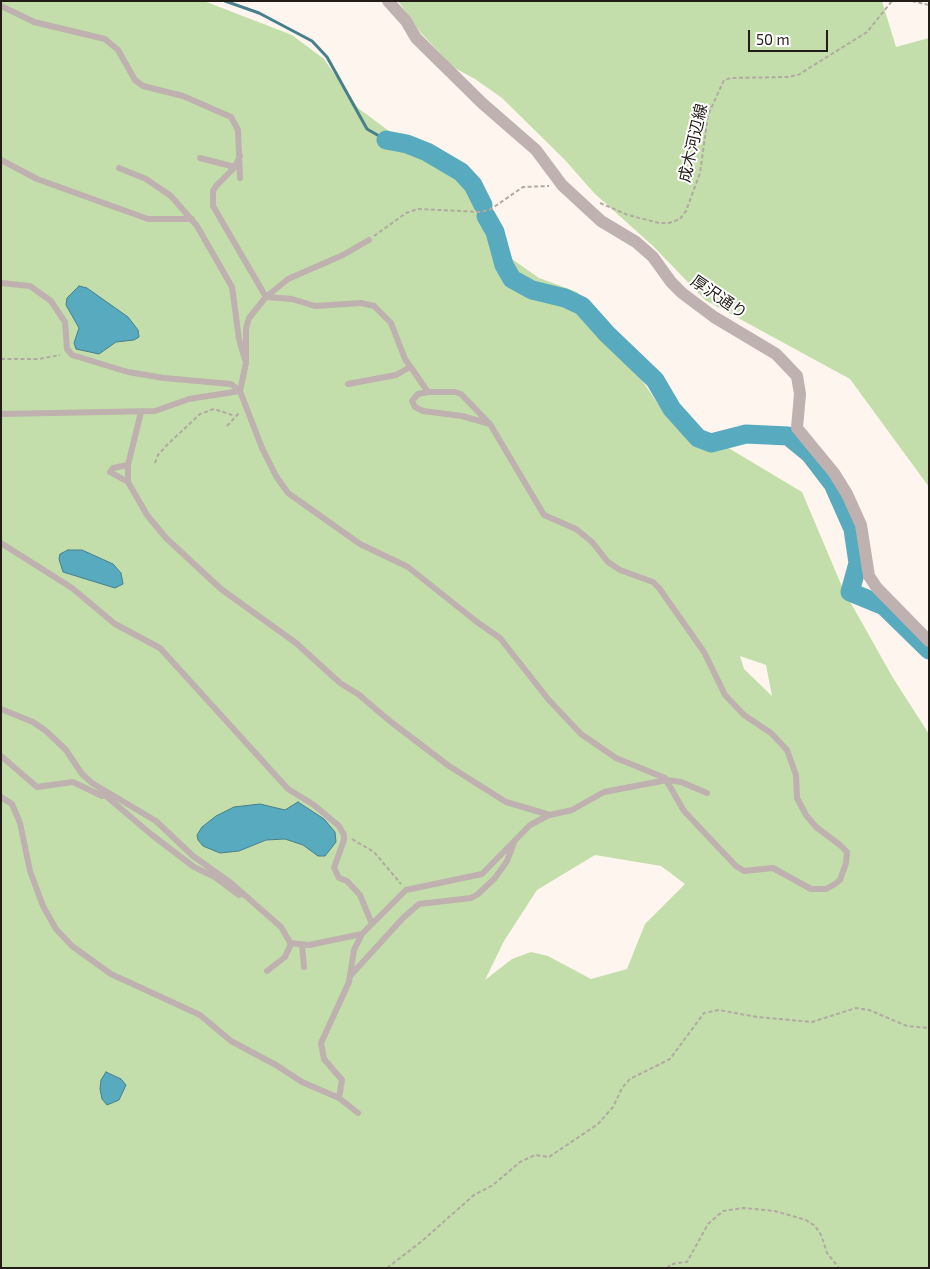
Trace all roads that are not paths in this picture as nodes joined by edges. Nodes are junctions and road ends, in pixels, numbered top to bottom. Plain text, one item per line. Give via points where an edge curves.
1 (388, 1) edge
2 (1, 6) edge
3 (240, 156) junction
4 (200, 158) dead end
5 (1, 160) edge
6 (235, 167) junction
7 (119, 168) dead end
8 (240, 178) dead end
9 (192, 219) junction
10 (368, 240) road end
11 (1, 284) edge
12 (266, 297) junction
13 (246, 363) junction
14 (410, 367) junction
15 (348, 384) dead end
16 (240, 391) junction
17 (428, 392) junction
18 (141, 412) junction
19 (1, 414) edge
20 (490, 424) junction
21 (128, 466) junction
22 (128, 482) junction
23 (1, 543) edge
24 (929, 641) edge
25 (1, 709) edge
26 (1, 756) edge
27 (667, 780) junction
28 (92, 783) junction
29 (706, 793) dead end
30 (1, 797) edge
31 (108, 799) junction
32 (550, 815) junction
33 (515, 840) junction
34 (372, 924) junction
35 (362, 934) junction
36 (291, 944) junction
37 (302, 945) junction
38 (304, 967) dead end
39 (267, 971) dead end
40 (351, 975) junction
41 (339, 1098) junction
42 (358, 1113) dead end

1 - 24 street, 厚沢通り via 429,51 536,150 562,185 601,222 636,242 653,257 682,293 714,317 776,354 797,376 800,394 797,428 847,494 861,525 869,576
2 - 3 lane via 34,22 105,39 118,50 135,80 143,86 183,96 231,117 236,124
3 - 6 lane
3 - 8 lane
4 - 6 lane
5 - 9 lane via 37,179 148,219
6 - 12 lane via 213,191 213,206
7 - 9 lane via 134,172 158,186
9 - 13 lane via 232,287 239,339
10 - 12 lane via 343,255 288,279
11 - 16 lane via 30,286 51,301 65,322 67,349 72,356 128,372 231,384
12 - 13 lane via 249,318
12 - 14 lane via 292,299 315,306 362,303 374,306 391,323
13 - 16 lane
14 - 15 lane via 396,374
14 - 17 lane
16 - 18 lane via 188,399 156,411
16 - 27 lane via 276,476 288,493 360,544 408,568 500,638 567,720 595,745 616,758
17 - 20 lane via 461,394
17 - 20 lane via 414,397 415,407
18 - 19 lane
18 - 21 lane
20 - 27 lane via 544,515 576,528 620,570 653,582 695,639 725,696 787,750 796,775 797,798 806,815 816,828 846,852 840,880 819,890 806,888 773,868 744,870 684,811
21 - 22 lane
21 - 22 lane via 112,468 110,472
22 - 32 lane via 147,515 166,538 221,589 296,643 340,683 449,766 506,802
23 - 34 lane via 72,588 115,624 160,648 288,789 339,826 344,835 334,868 340,878 360,895
25 - 28 lane via 33,722 57,740
26 - 31 lane via 37,788 72,782
27 - 29 lane via 681,782
27 - 32 lane via 604,792 572,810
28 - 31 lane
28 - 36 lane via 156,821 193,856 261,908 281,927
30 - 41 lane via 12,804 20,823 30,871 43,906 56,929 72,946 111,974 200,1015 230,1041 302,1082
31 - 36 lane via 194,867 227,885
32 - 33 lane via 530,824
33 - 34 lane via 482,874 406,890
33 - 40 lane via 507,861 484,889 471,898 419,904
34 - 35 lane
35 - 37 lane
35 - 40 lane via 354,950
36 - 37 lane
36 - 39 lane via 285,957
37 - 38 lane
40 - 41 lane via 321,1043 324,1059 342,1080
41 - 42 lane

